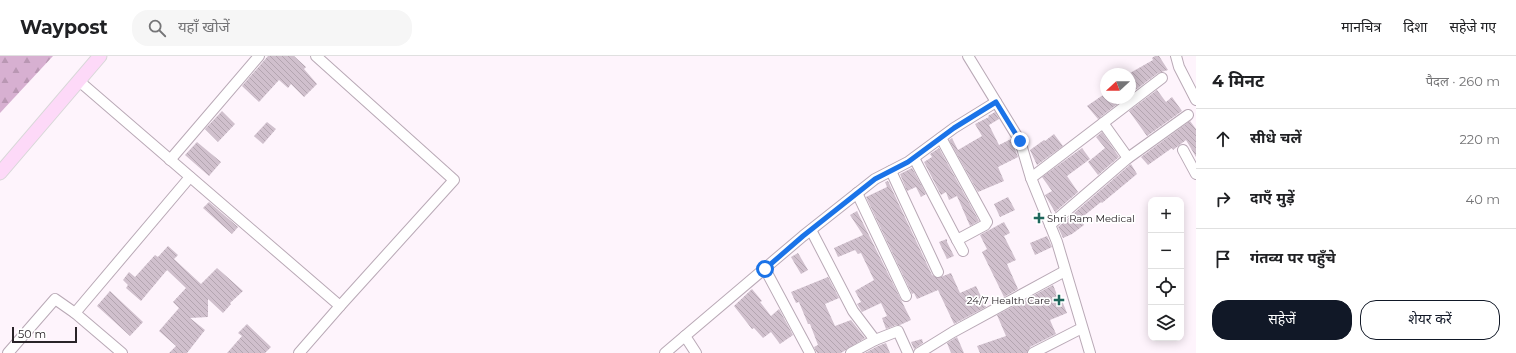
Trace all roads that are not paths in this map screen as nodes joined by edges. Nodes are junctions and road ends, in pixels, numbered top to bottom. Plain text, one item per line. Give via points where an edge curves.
1 (100, 56) edge
2 (258, 56) edge
3 (316, 56) edge
4 (1176, 56) edge
5 (972, 58) edge
6 (88, 62) edge
7 (1162, 78) dead end
8 (79, 81) junction
9 (1196, 100) edge
10 (996, 102) junction
11 (1188, 115) dead end
12 (1103, 123) junction
13 (941, 138) junction
14 (1183, 150) dead end
15 (914, 158) junction
16 (1128, 158) junction
17 (0, 159) edge
18 (170, 160) junction
19 (891, 171) junction
20 (0, 173) edge
21 (1196, 174) edge
22 (190, 177) junction
23 (1031, 178) junction
24 (857, 193) junction
25 (1050, 225) junction
26 (811, 230) junction
27 (957, 240) junction
28 (963, 251) dead end
29 (765, 269) junction
30 (1065, 271) junction
31 (938, 272) dead end
32 (906, 296) dead end
33 (340, 306) junction
34 (75, 313) junction
35 (1082, 328) junction
36 (686, 336) junction
37 (875, 340) junction
38 (8, 353) edge
39 (122, 353) edge
40 (299, 353) edge
41 (665, 353) edge
42 (696, 353) edge
43 (810, 353) edge
44 (851, 353) edge
45 (908, 353) edge
46 (919, 353) edge
47 (1033, 353) edge
48 (1090, 353) edge

1 - 6 main road
2 - 18 street
3 - 33 street via 454,180
4 - 9 street
5 - 10 street
6 - 8 main road
6 - 17 main road
7 - 12 street
8 - 18 street
8 - 20 main road
10 - 13 street
10 - 23 street via 1020,141
11 - 16 street
12 - 16 street
12 - 23 street
13 - 15 street
13 - 27 street via 987,222
14 - 21 street
15 - 19 street
15 - 27 street
16 - 25 street
18 - 22 street
19 - 24 street
19 - 31 street
22 - 33 street
22 - 34 street
23 - 25 street
24 - 26 street
24 - 32 street
25 - 30 street
26 - 29 street
26 - 37 street via 853,311
27 - 28 street
29 - 36 street
29 - 43 street
30 - 35 street
30 - 46 street
33 - 40 street
34 - 38 street via 55,299
34 - 39 street
35 - 47 street
35 - 48 street
36 - 41 street
36 - 42 street
37 - 44 street
37 - 45 street via 898,331

